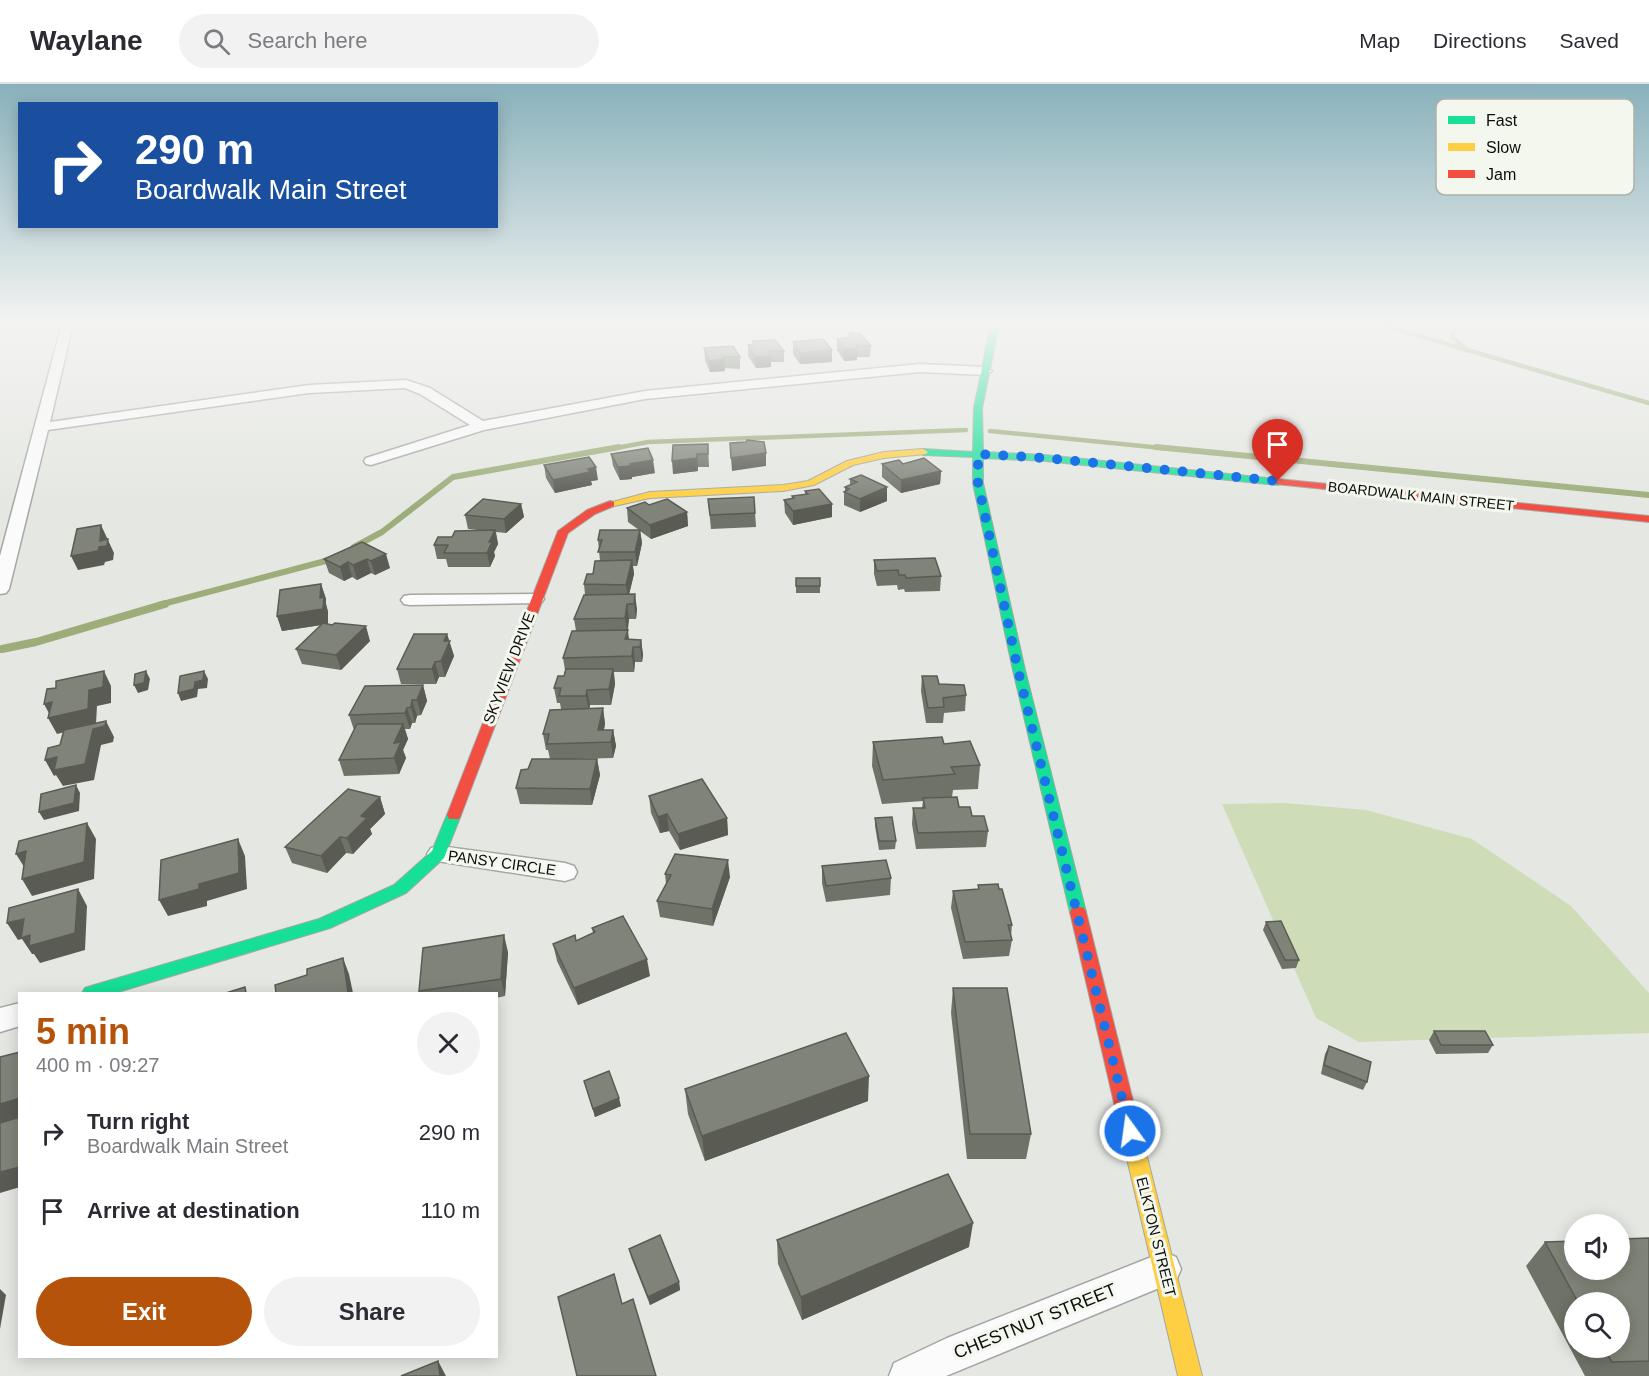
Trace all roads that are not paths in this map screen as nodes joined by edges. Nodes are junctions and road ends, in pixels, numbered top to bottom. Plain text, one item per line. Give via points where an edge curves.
1 (53, 384) edge
2 (400, 384) edge
3 (407, 384) edge
4 (754, 384) edge
5 (983, 384) edge
6 (482, 426) junction
7 (42, 427) junction
8 (978, 454) junction
9 (371, 461) dead end
10 (1649, 519) edge
11 (0, 589) edge
12 (535, 599) junction
13 (410, 600) dead end
14 (439, 854) junction
15 (565, 872) dead end
16 (94, 992) edge
17 (18, 1015) edge
18 (0, 1020) edge
19 (1164, 1269) junction
20 (908, 1376) edge
21 (1190, 1376) edge

1 - 7 street
2 - 7 street via 309,389
3 - 6 street
4 - 6 street via 645,395
5 - 8 street, ELKTON STREET via 978,408
6 - 9 street
7 - 11 street
8 - 10 street, BOARDWALK MAIN STREET
8 - 12 street, SKYVIEW DRIVE via 884,455 850,463 811,483 783,488 650,495 609,504 563,531
8 - 19 street, ELKTON STREET via 978,483 1018,670
12 - 13 street
12 - 14 street, SKYVIEW DRIVE
14 - 15 street, PANSY CIRCLE
14 - 16 street, SKYVIEW DRIVE via 400,889 324,924
17 - 18 street
19 - 20 street, CHESTNUT STREET via 947,1356
19 - 21 street, ELKTON STREET

